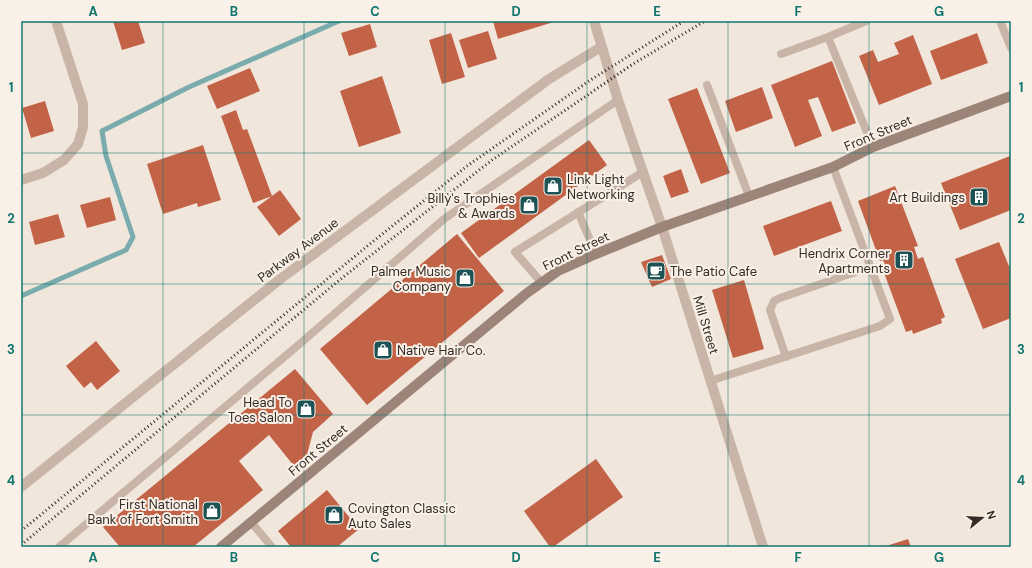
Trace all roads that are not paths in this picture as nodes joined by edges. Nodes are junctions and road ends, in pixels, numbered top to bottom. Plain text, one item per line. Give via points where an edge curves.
1 (56, 21) edge
2 (594, 21) edge
3 (866, 21) edge
4 (1000, 21) edge
5 (828, 37) junction
6 (601, 47) junction
7 (1011, 48) edge
8 (780, 54) dead end
9 (707, 85) dead end
10 (1011, 96) edge
11 (618, 100) junction
12 (873, 147) junction
13 (833, 167) junction
14 (643, 172) junction
15 (21, 180) edge
16 (750, 196) junction
17 (578, 212) junction
18 (662, 227) junction
19 (596, 254) junction
20 (870, 268) junction
21 (542, 283) junction
22 (786, 357) junction
23 (710, 381) junction
24 (21, 487) edge
25 (251, 522) junction
26 (59, 547) edge
27 (221, 547) edge
28 (272, 547) edge
29 (762, 547) edge

1 - 15 street via 83,104 83,127 78,144 64,160 43,173
2 - 6 street, Mill Street
3 - 5 lane
4 - 7 lane
5 - 8 lane
5 - 12 lane
6 - 11 street, Mill Street
6 - 24 street, Parkway Avenue via 549,79 279,280
9 - 16 lane
10 - 12 street, Front Street
11 - 14 street, Mill Street
11 - 26 lane via 444,219
12 - 13 street, Front Street
13 - 16 street, Front Street
13 - 20 lane
14 - 17 lane
14 - 18 street, Mill Street
16 - 18 street, Front Street
17 - 19 lane
17 - 21 lane via 516,252
18 - 19 street, Front Street
18 - 23 street, Mill Street
19 - 21 street, Front Street via 558,271
20 - 22 lane via 774,301 770,310
20 - 22 lane via 890,320 880,326
21 - 25 street, Front Street
22 - 23 lane
23 - 29 street, Mill Street
25 - 27 street, Front Street
25 - 28 lane

